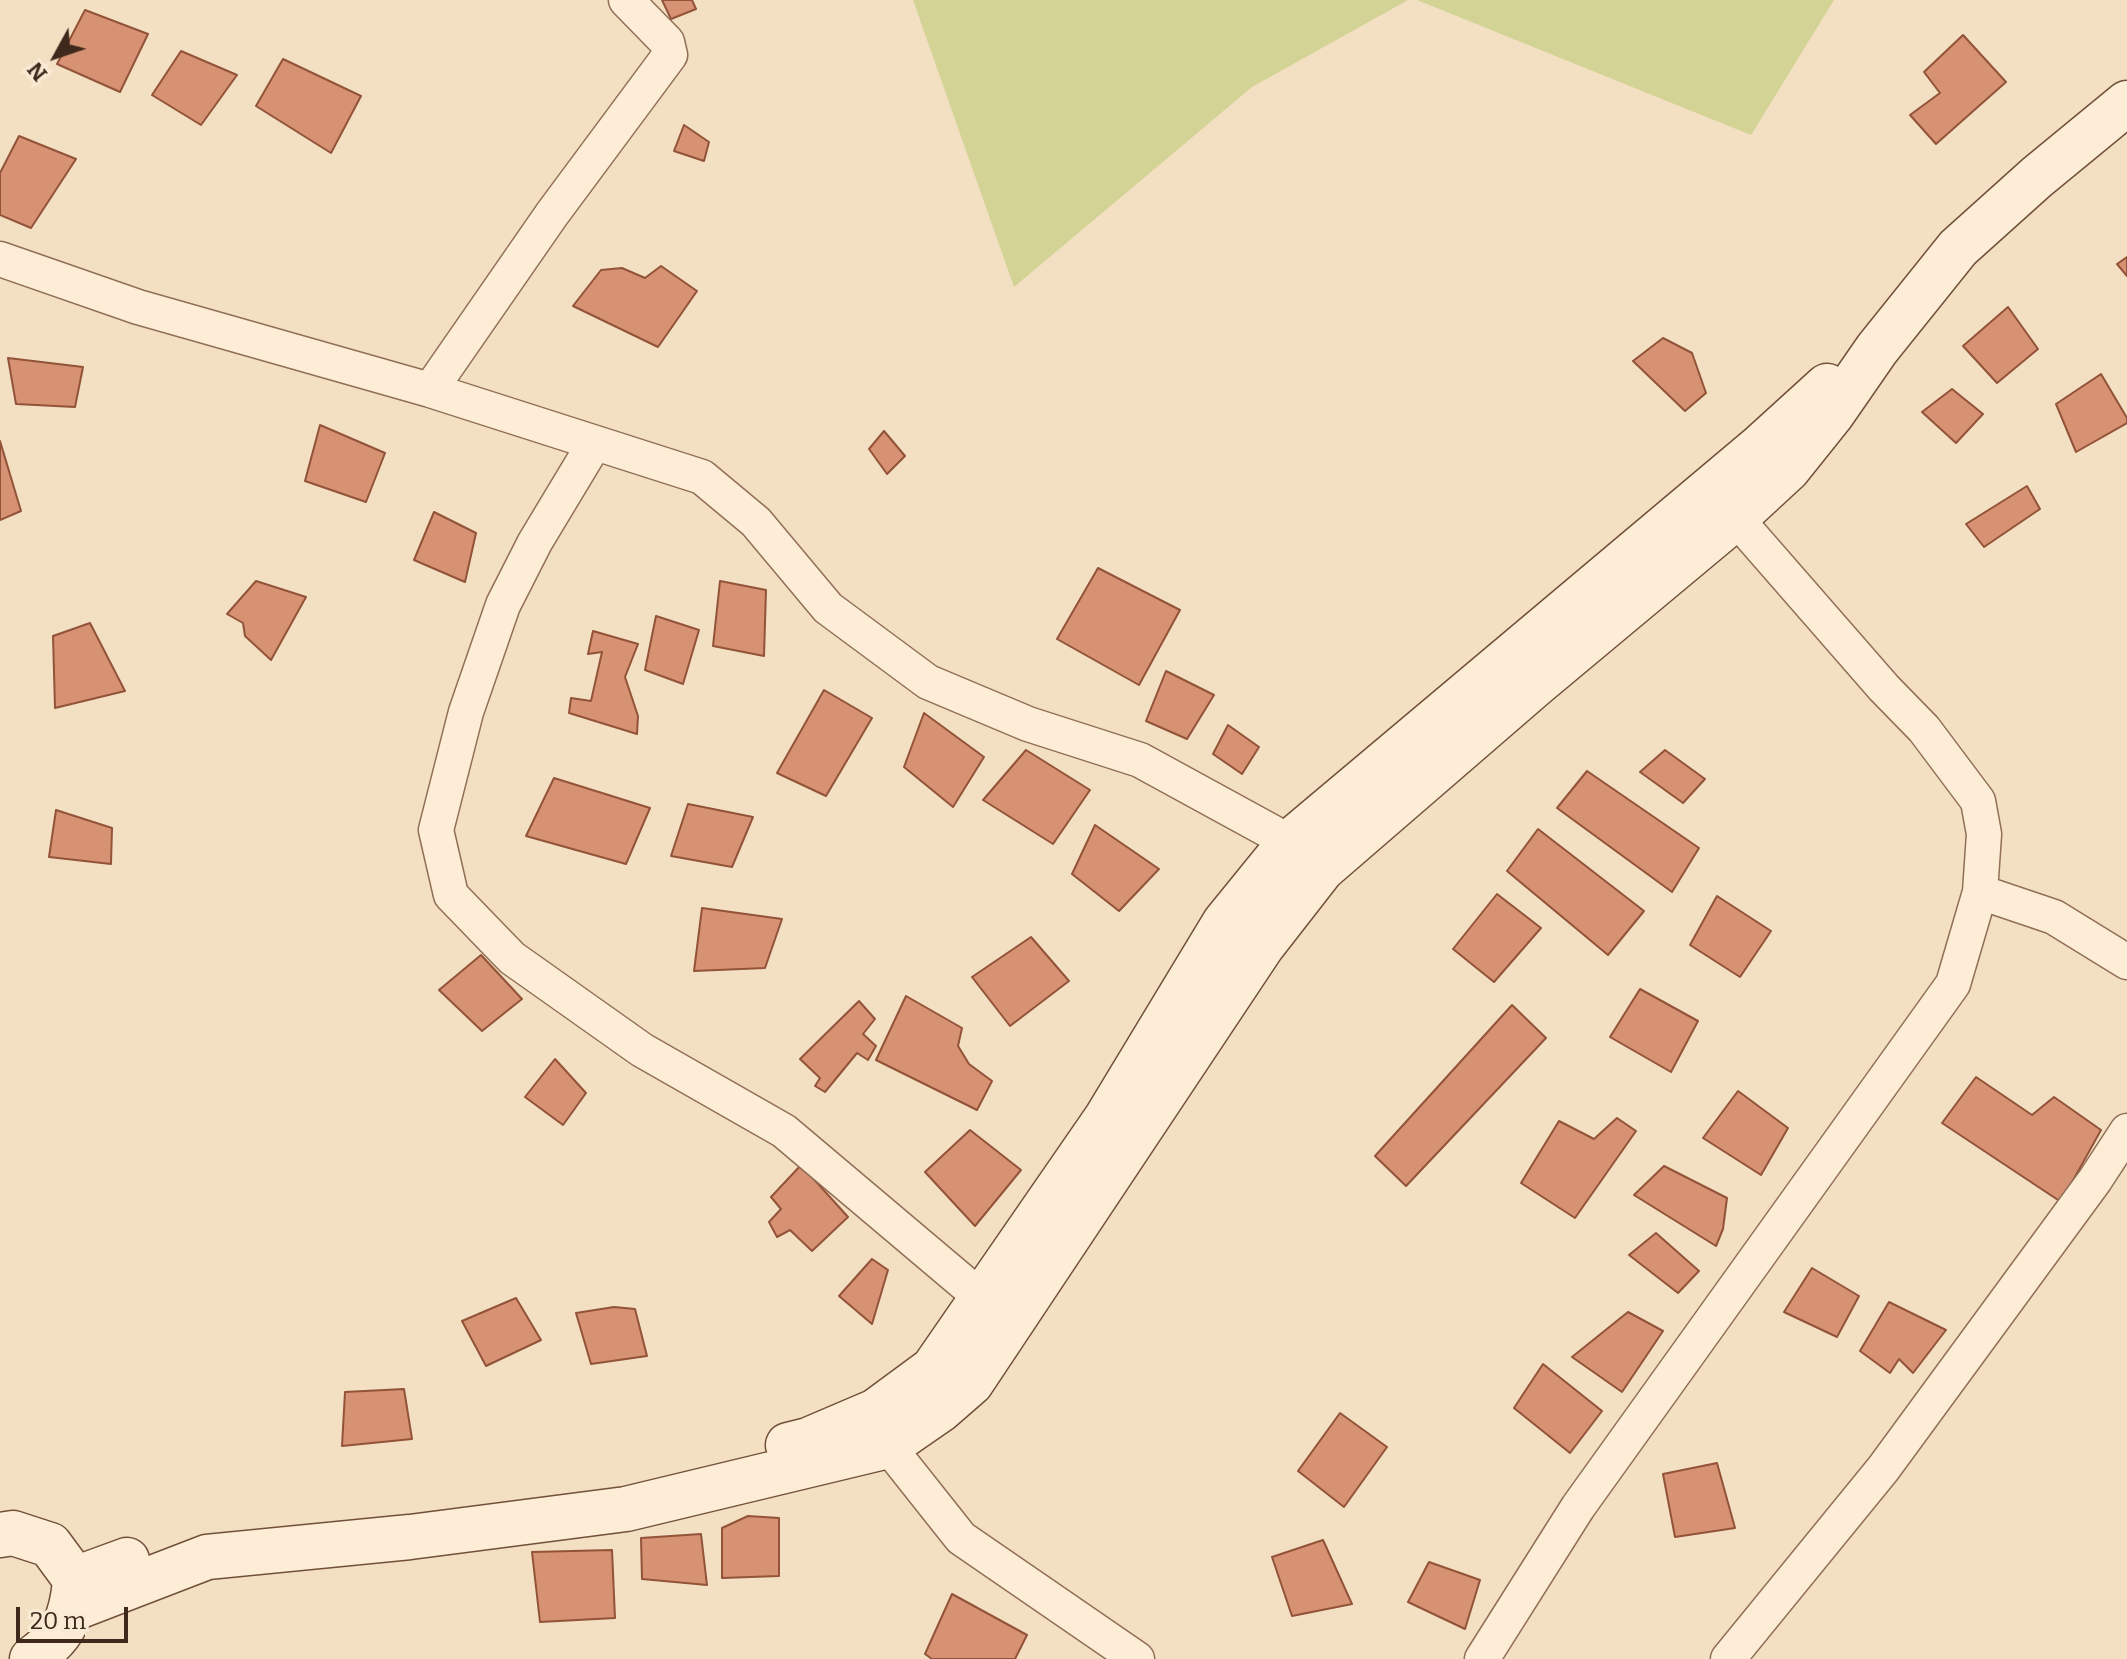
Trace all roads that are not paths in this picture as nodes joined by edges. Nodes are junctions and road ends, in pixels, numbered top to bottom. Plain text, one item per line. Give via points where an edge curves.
1 (626, 0) edge
2 (2127, 103) edge
3 (0, 259) edge
4 (430, 390) junction
5 (594, 444) junction
6 (1723, 503) junction
7 (1306, 856) junction
8 (1980, 892) junction
9 (2127, 962) edge
10 (2127, 1131) edge
11 (999, 1308) junction
12 (882, 1428) junction
13 (0, 1535) edge
14 (74, 1594) junction
15 (32, 1659) edge
16 (1137, 1659) edge
17 (1482, 1659) edge
18 (1728, 1659) edge

1 - 4 street via 667,42 667,61
2 - 6 street via 1958,248 1877,349 1837,376
3 - 4 street via 138,307
4 - 5 street
5 - 7 street via 702,477 756,522 828,608 928,682 1028,724 1140,760
5 - 11 street via 503,605 466,712 436,830 451,895 512,958 642,1050 784,1131
6 - 7 street
6 - 8 street via 1924,729 1978,801 1984,834
7 - 11 street via 1225,922
8 - 9 street via 2054,917
8 - 17 street via 1953,984 1578,1507
10 - 18 street via 1883,1469
11 - 12 street via 933,1369
12 - 14 street via 566,1492 199,1533
12 - 16 street via 961,1538
13 - 14 street via 13,1533 50,1545
14 - 15 street via 55,1642

